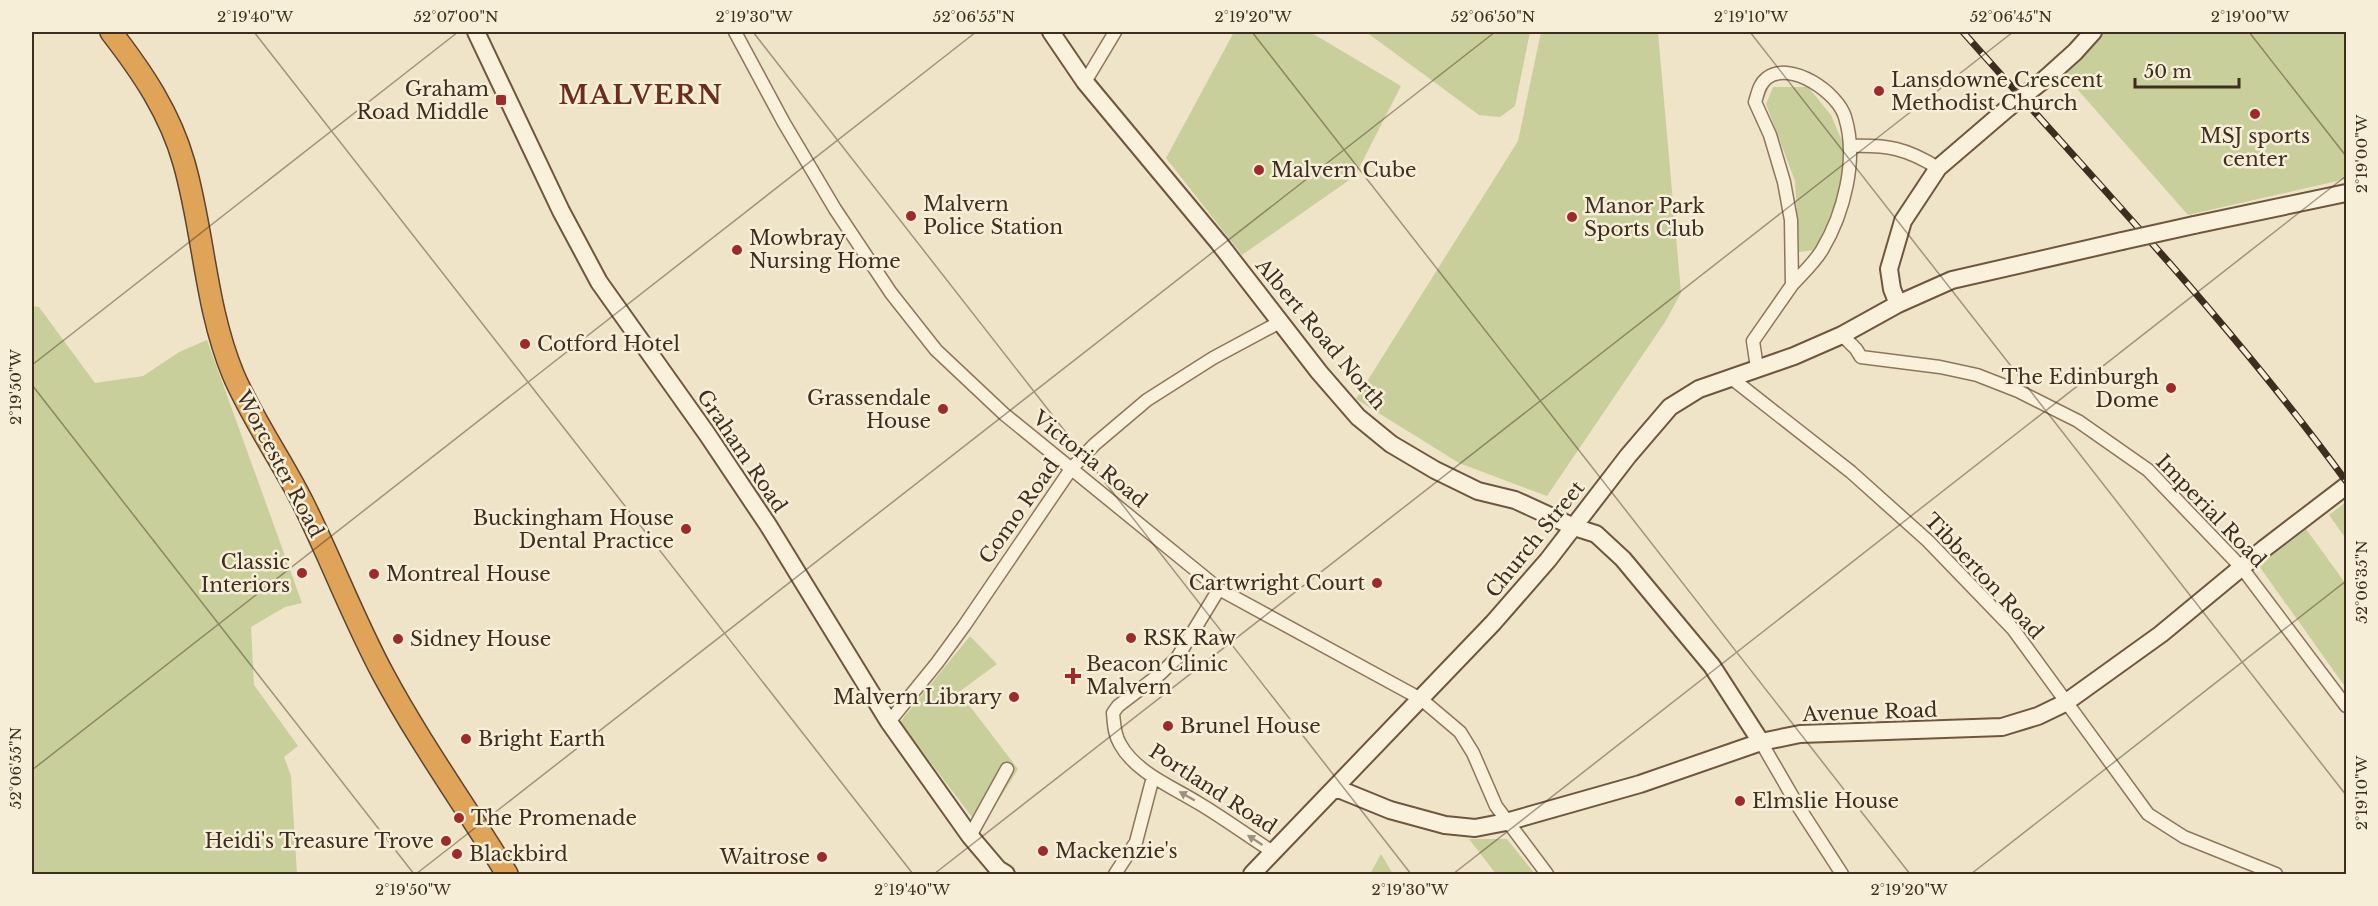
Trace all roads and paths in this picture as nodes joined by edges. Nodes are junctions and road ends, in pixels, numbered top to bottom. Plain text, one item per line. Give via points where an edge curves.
1 (111, 32) edge
2 (476, 32) edge
3 (735, 32) edge
4 (1051, 32) edge
5 (1114, 32) edge
6 (2093, 32) edge
7 (1085, 82) junction
8 (1851, 147) junction
9 (1938, 168) junction
10 (2346, 193) edge
11 (1792, 285) junction
12 (1898, 304) junction
13 (1280, 322) junction
14 (1842, 335) junction
15 (1757, 368) junction
16 (1730, 377) junction
17 (1071, 469) junction
18 (2346, 486) edge
19 (1574, 527) junction
20 (2242, 568) junction
21 (1219, 589) junction
22 (1421, 699) junction
23 (2065, 703) junction
24 (2346, 706) edge
25 (889, 722) junction
26 (1761, 742) junction
27 (1007, 769) dead end
28 (1153, 777) junction
29 (1336, 788) junction
30 (1506, 822) junction
31 (970, 836) junction
32 (1273, 852) junction
33 (1000, 872) edge
34 (507, 874) edge
35 (1115, 874) edge
36 (1252, 874) edge
37 (1547, 874) edge
38 (1842, 874) edge
39 (2276, 874) edge

1 - 34 highway, Worcester Road via 146,79 179,147 196,216 210,303 234,376 319,534 355,620 384,675
2 - 25 street, Graham Road via 599,282 768,525
3 - 17 street, Victoria Road via 835,209 891,292 936,350 1004,414
4 - 7 street, Albert Road North
5 - 7 street
6 - 9 street, bridge via 2045,79
7 - 13 street, Albert Road North
8 - 9 street via 1881,145 1903,150
8 - 11 street via 1838,216 1822,251
8 - 11 street via 1845,115 1830,94 1808,79 1790,73 1770,76 1761,84 1755,102 1770,135 1791,220
9 - 12 street via 1903,221 1896,244 1889,268
10 - 12 street, Church Street, bridge via 1952,280
11 - 15 street via 1753,341
12 - 14 street, Church Street
13 - 17 street, Como Road via 1212,358 1147,400
13 - 19 street, Albert Road North via 1358,417 1391,444 1479,491 1515,500
14 - 15 street, Church Street
14 - 20 street, Imperial Road via 1861,357 1977,375 2078,421 2148,470
15 - 16 street, Church Street
16 - 19 street, Church Street via 1699,389 1670,407
16 - 23 street, Tibberton Road via 1851,472 1928,541 2013,629
17 - 21 street, Victoria Road
17 - 25 street, Como Road via 964,626
18 - 20 street, Avenue Road
19 - 22 street, Church Street via 1493,623
19 - 26 street, Albert Road North via 1596,534 1623,559 1712,666
20 - 23 street, Avenue Road via 2161,634
20 - 24 street, Imperial Road
21 - 22 street, Victoria Road
21 - 28 street, Portland Road via 1177,658 1113,713 1120,745
22 - 29 street, Church Street
22 - 30 street, Victoria Road via 1460,732
23 - 26 street, Avenue Road via 2002,727 1800,734
23 - 39 street, Tibberton Road via 2148,814 2184,837
25 - 31 street, Graham Road
26 - 30 street, Avenue Road via 1640,784
26 - 38 street
27 - 31 street
32 -> 28 street, Portland Road
28 - 35 street via 1136,842
29 - 30 street, Avenue Road via 1390,810 1445,825 1475,828
29 - 32 street, Church Street
30 - 37 street, Victoria Road
31 - 33 street, Graham Road
32 - 36 street, Church Street

